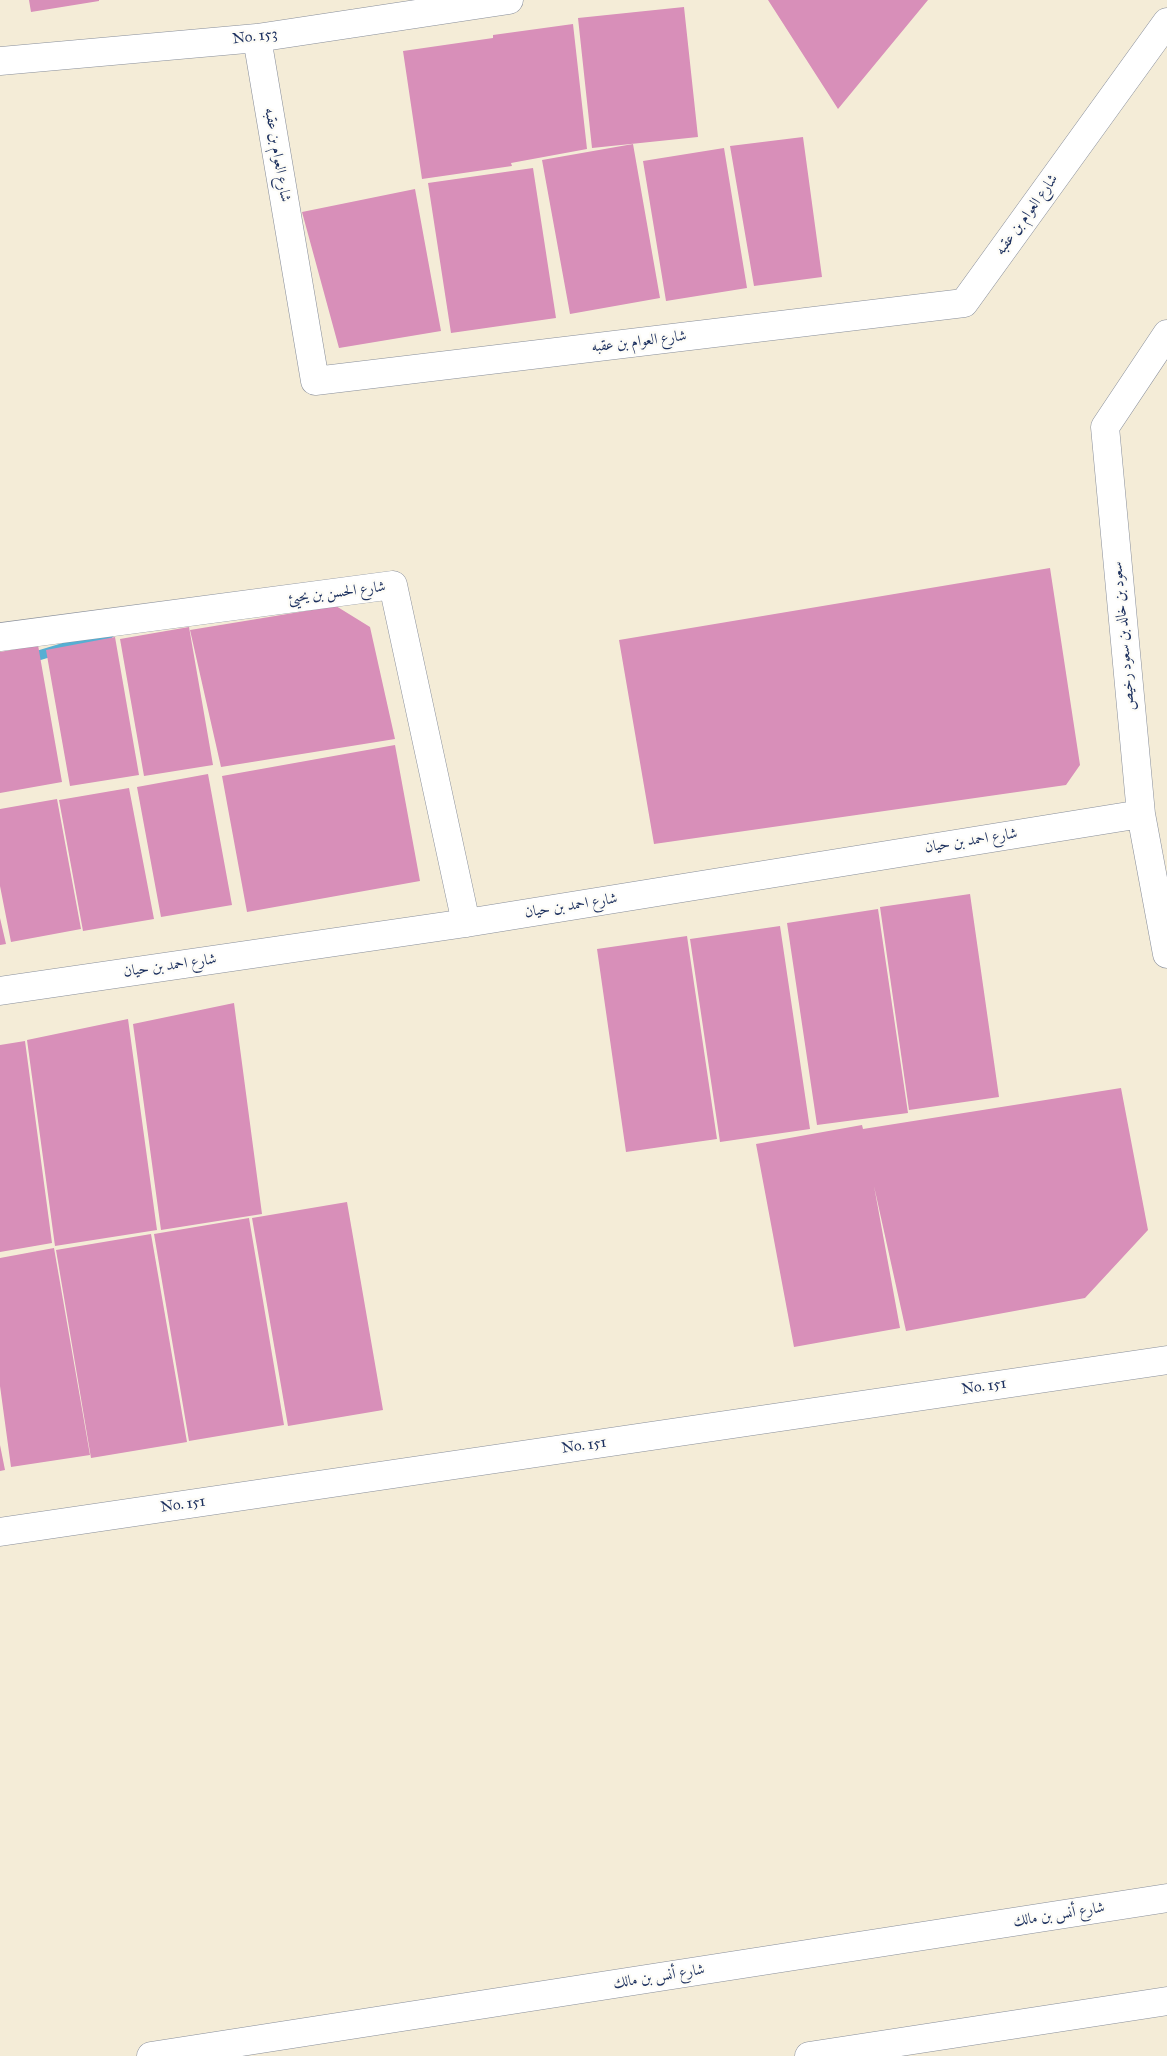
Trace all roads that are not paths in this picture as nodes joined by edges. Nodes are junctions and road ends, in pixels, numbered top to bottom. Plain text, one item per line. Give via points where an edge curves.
1 (509, 0) edge
2 (1167, 22) edge
3 (257, 38) junction
4 (0, 62) edge
5 (1167, 334) edge
6 (0, 637) edge
7 (1141, 814) junction
8 (466, 923) junction
9 (1167, 954) edge
10 (0, 991) edge
11 (1167, 1360) edge
12 (0, 1532) edge
13 (1167, 1898) edge
14 (1167, 2001) edge
15 (151, 2056) edge
16 (809, 2056) edge

1 - 3 street, No. 153
2 - 3 street, شارع العوام بن عقبه via 964,302 315,381
3 - 4 street, No. 153
5 - 7 street, سعود بن خالد بن سعود رخيص via 1105,427
6 - 8 street, شارع الحسن بن يحيئ via 393,585
7 - 8 street, شارع احمد بن حيان
7 - 9 street, سعود بن خالد بن سعود رخيص
8 - 10 street, شارع احمد بن حيان
11 - 12 street, No. 151
13 - 15 street, شارع أنس بن مالك
14 - 16 street

